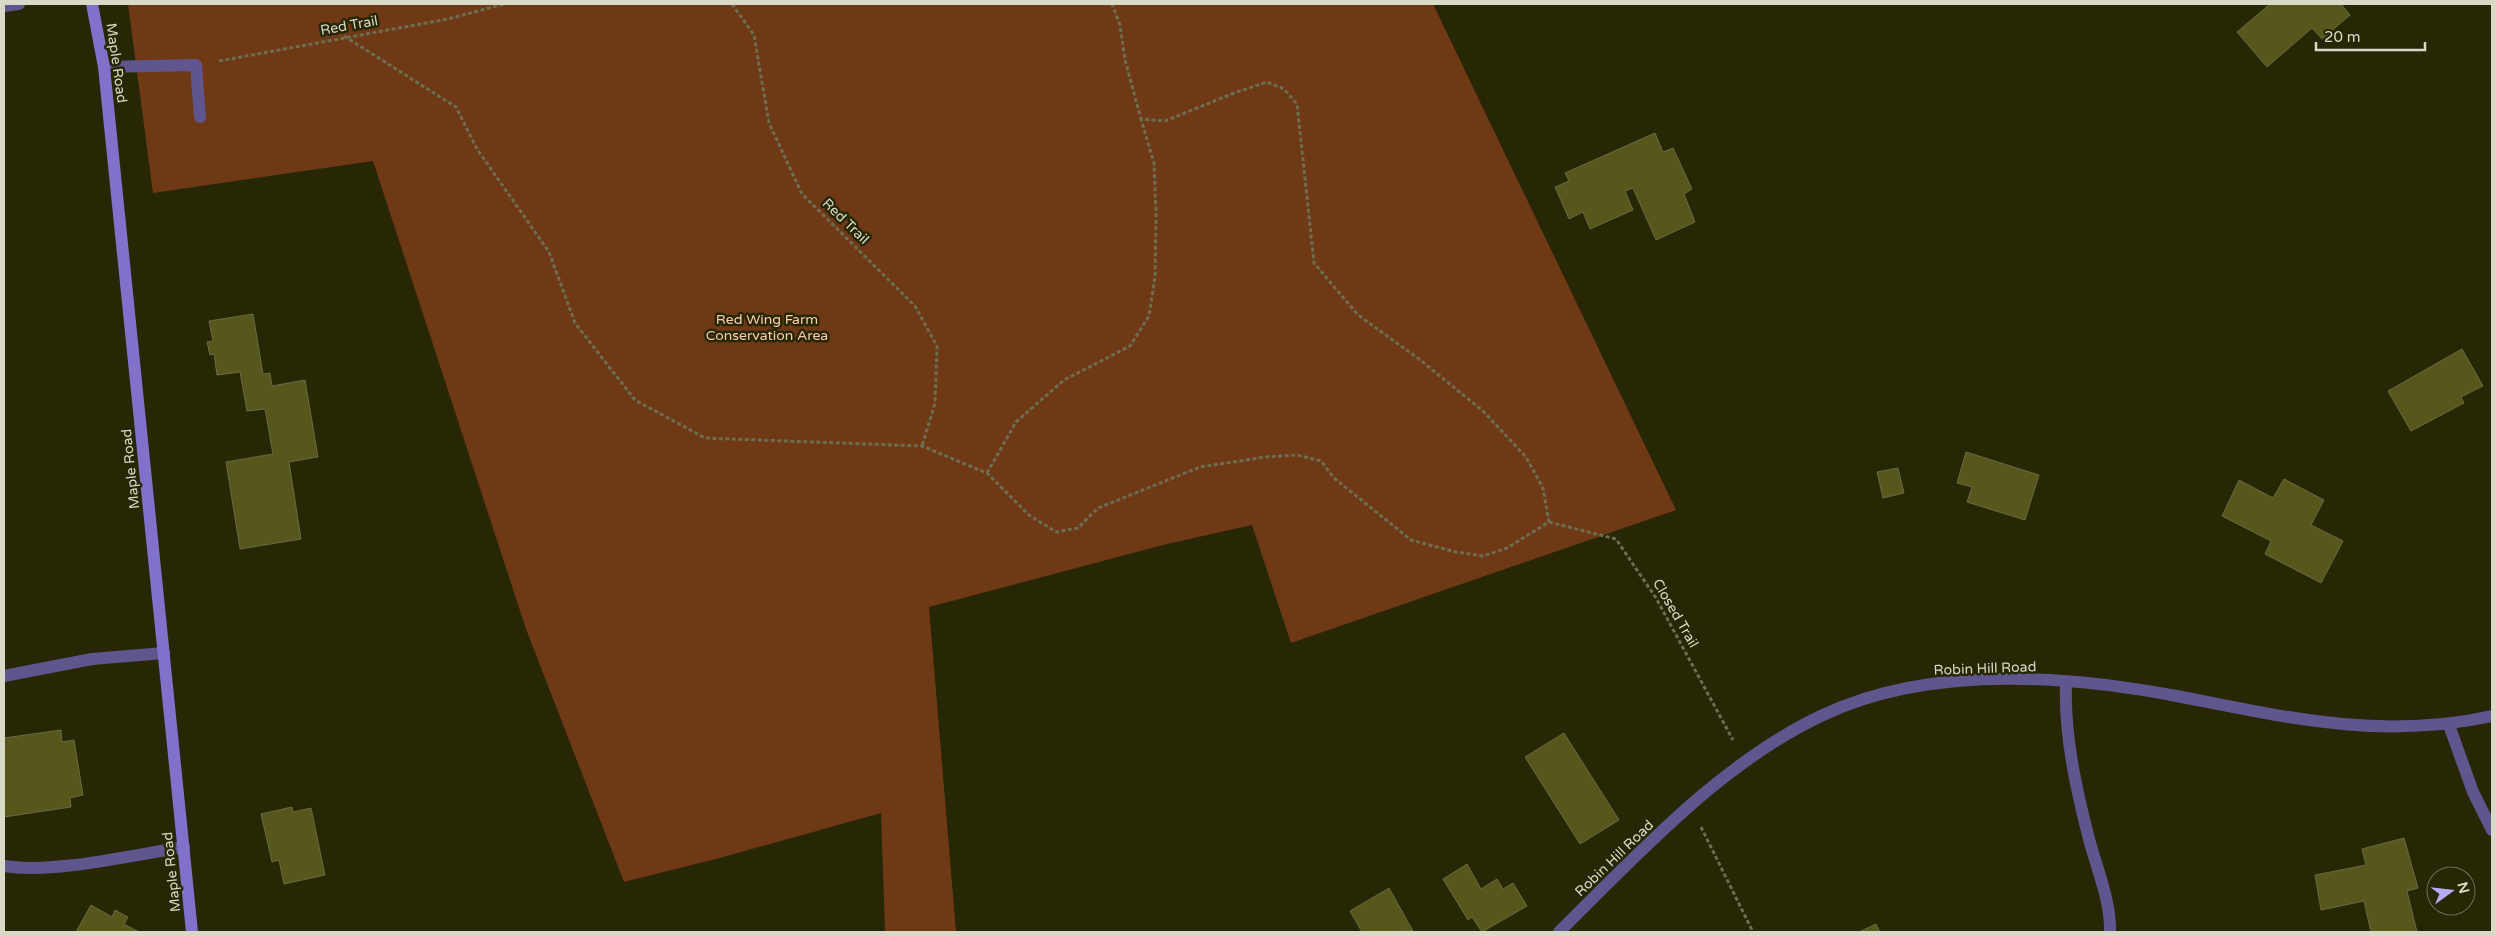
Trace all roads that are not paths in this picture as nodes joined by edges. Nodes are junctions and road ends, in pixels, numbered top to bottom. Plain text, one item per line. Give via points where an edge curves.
1 (19, 4) edge
2 (92, 4) edge
3 (4, 6) edge
4 (104, 67) junction
5 (200, 117) dead end
6 (164, 653) junction
7 (4, 676) edge
8 (2066, 682) junction
9 (2492, 716) edge
10 (2449, 725) junction
11 (2492, 830) edge
12 (184, 847) junction
13 (4, 866) edge
14 (192, 932) edge
15 (1559, 932) edge
16 (2110, 932) edge

1 - 3 street
2 - 4 main road, Maple Road
4 - 5 street via 196,65
4 - 6 main road, Maple Road
6 - 7 street via 92,659
6 - 12 main road, Maple Road
8 - 10 street, Robin Hill Road via 2160,693 2302,721 2407,728
8 - 15 street, Robin Hill Road via 2024,679 1902,688 1825,714 1746,762 1688,808
8 - 16 street via 2066,726 2071,757 2107,906
9 - 10 street, Robin Hill Road
10 - 11 street via 2473,792
12 - 13 street via 23,869
12 - 14 main road, Maple Road

